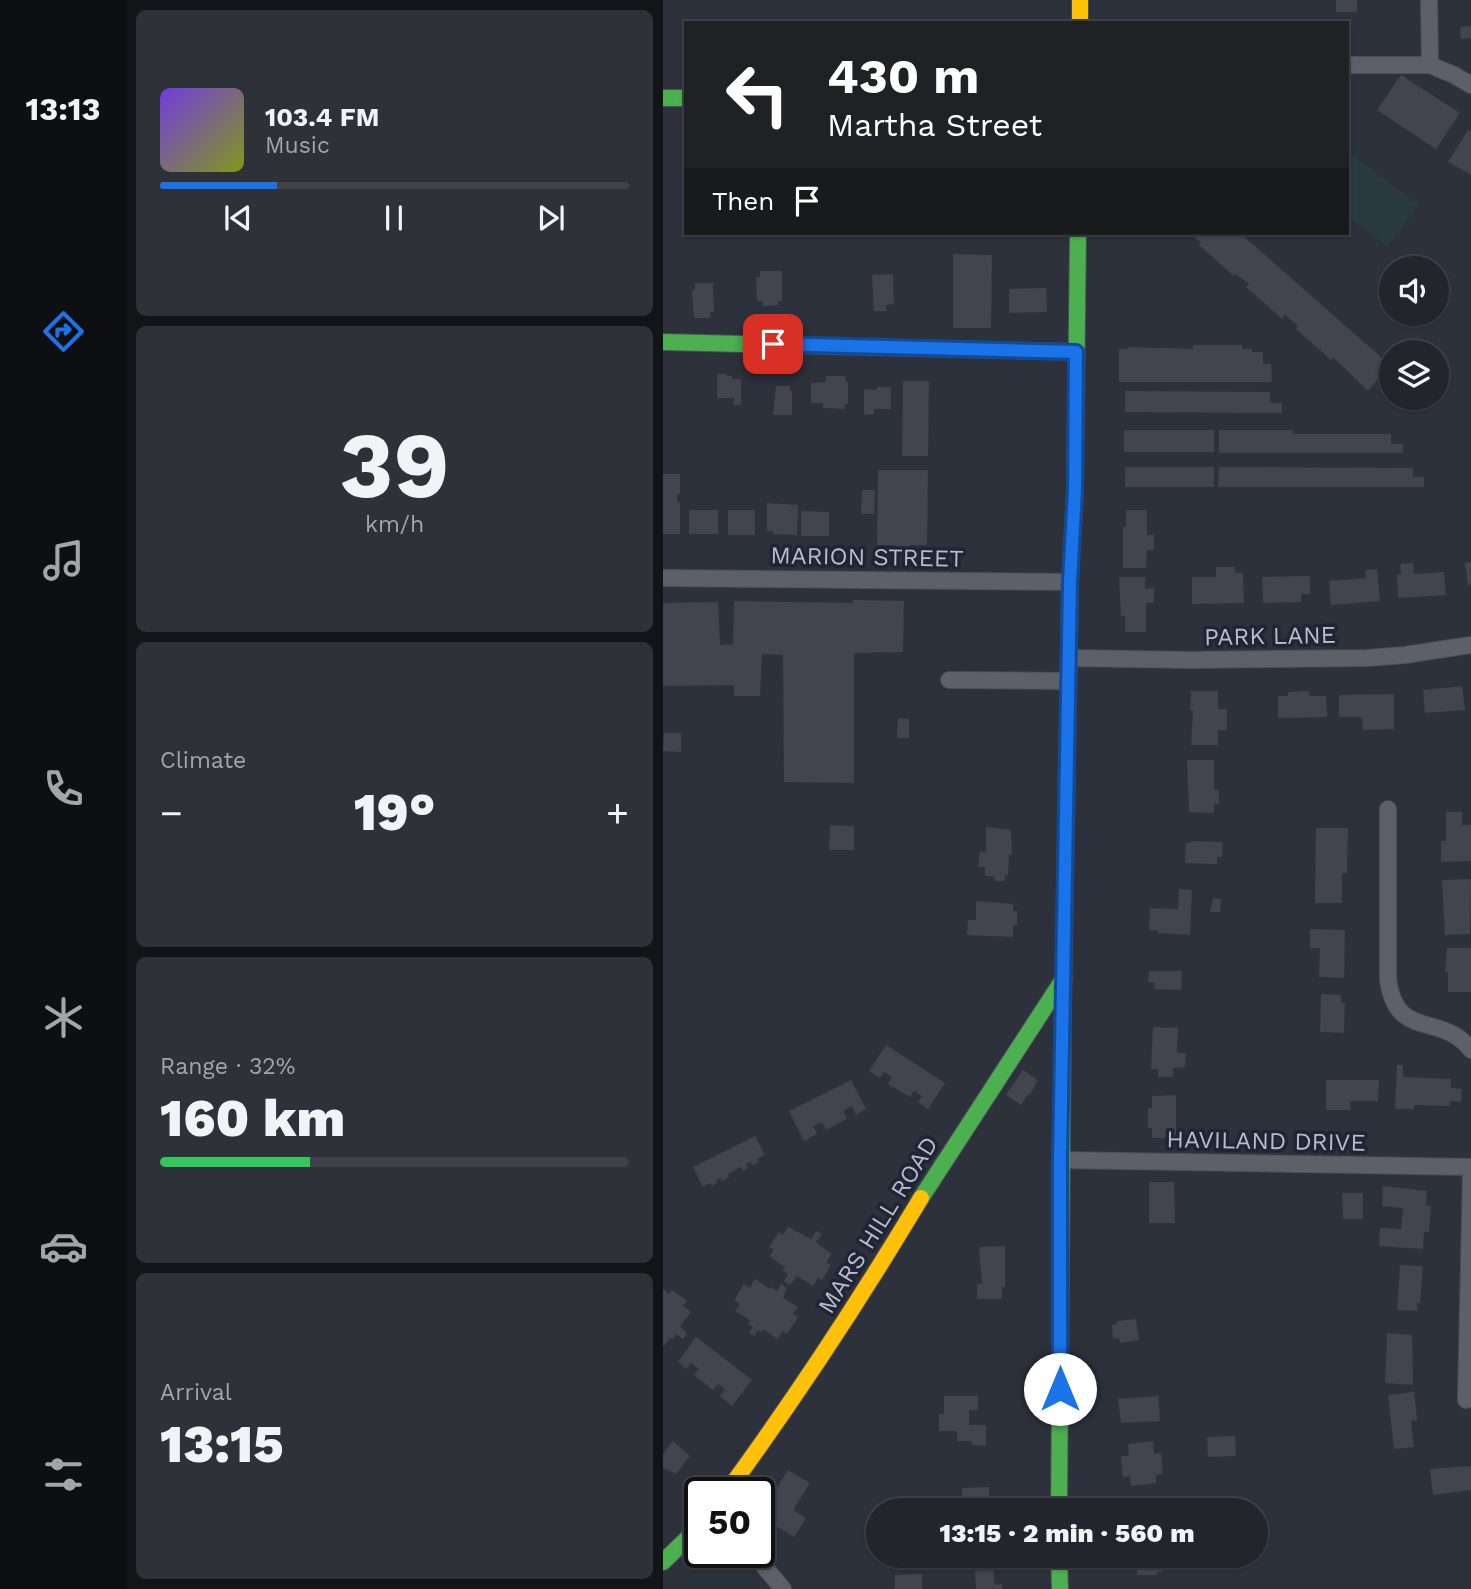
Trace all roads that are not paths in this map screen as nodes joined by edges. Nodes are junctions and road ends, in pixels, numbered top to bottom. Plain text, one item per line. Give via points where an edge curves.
1 (1080, 0) edge
2 (1429, 0) edge
3 (1080, 21) edge
4 (1349, 65) edge
5 (1430, 65) junction
6 (1471, 85) edge
7 (663, 98) edge
8 (684, 98) edge
9 (1078, 235) edge
10 (663, 342) edge
11 (1076, 352) junction
12 (663, 578) edge
13 (1070, 582) junction
14 (1471, 645) edge
15 (1069, 658) junction
16 (949, 680) dead end
17 (1068, 681) junction
18 (1388, 809) dead end
19 (1064, 978) junction
20 (1471, 1050) edge
21 (1060, 1160) junction
22 (1471, 1167) edge
23 (1471, 1175) edge
24 (1466, 1400) dead end
25 (738, 1477) edge
26 (1060, 1498) edge
27 (684, 1542) edge
28 (663, 1562) edge
29 (765, 1568) edge
30 (1059, 1568) edge
31 (783, 1589) edge
32 (1060, 1589) edge

1 - 3 main road
2 - 5 street
4 - 5 street
5 - 6 street
7 - 8 main road
9 - 11 main road
10 - 11 main road
11 - 13 main road
12 - 13 street, MARION STREET
13 - 15 main road
14 - 15 street, PARK LANE via 1367,658
15 - 17 main road
16 - 17 street
17 - 19 main road
18 - 20 street via 1390,996 1397,1010 1410,1020 1459,1036
19 - 21 main road
19 - 25 main road, MARS HILL ROAD via 935,1174 863,1295
21 - 22 street, HAVILAND DRIVE
21 - 26 main road
23 - 24 street
27 - 28 main road
29 - 31 street
30 - 32 main road

